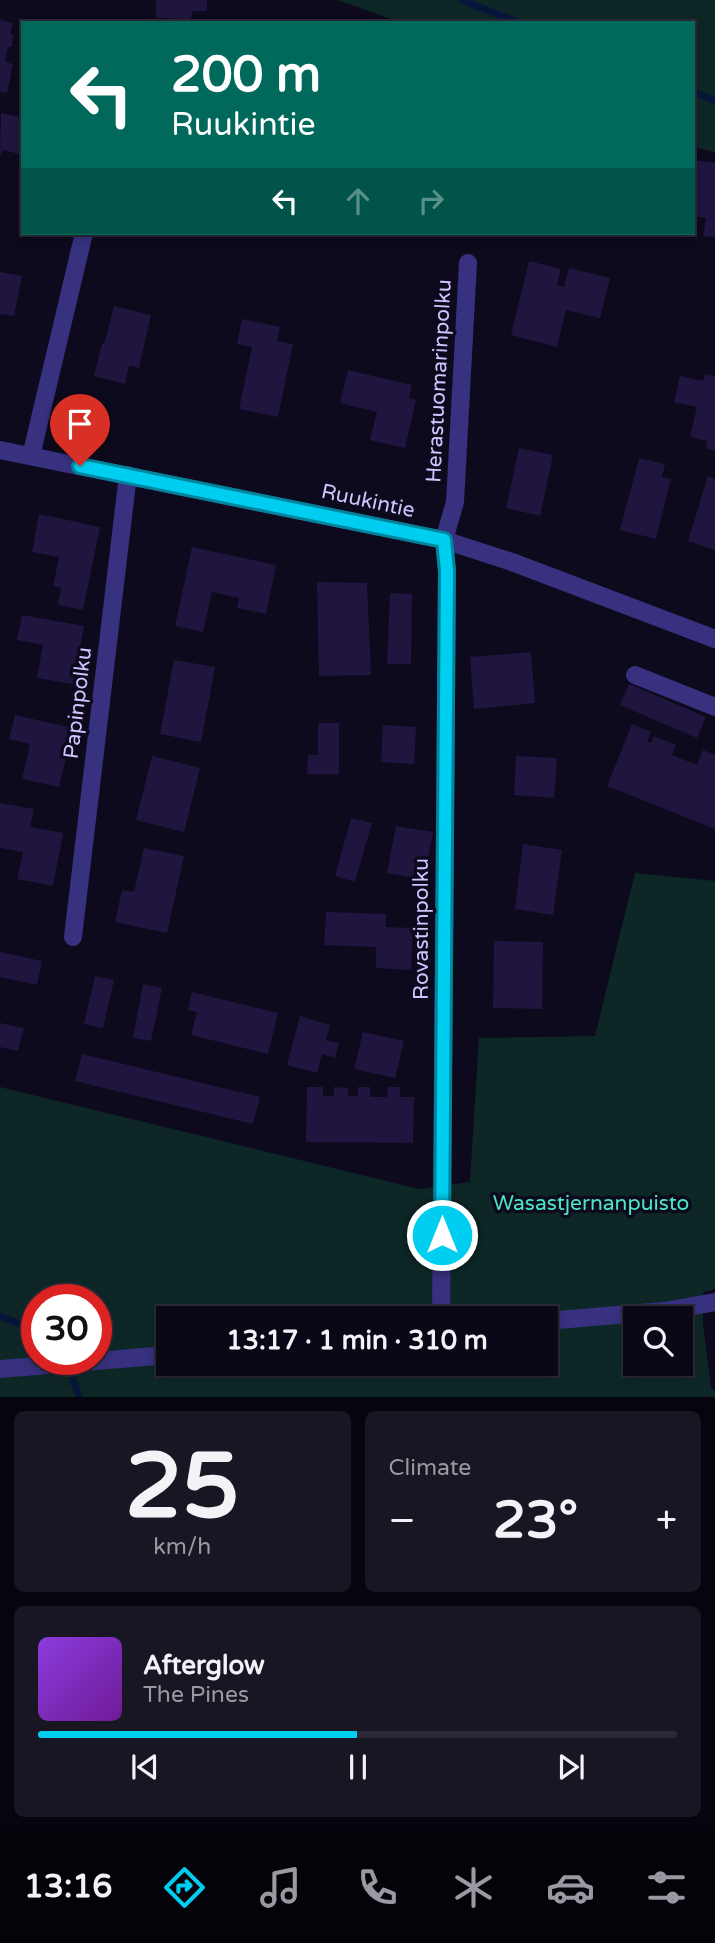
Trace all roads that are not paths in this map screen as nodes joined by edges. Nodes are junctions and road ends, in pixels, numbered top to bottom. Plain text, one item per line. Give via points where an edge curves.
1 (84, 235) edge
2 (468, 263) dead end
3 (0, 450) edge
4 (32, 456) junction
5 (128, 475) junction
6 (444, 540) junction
7 (715, 639) edge
8 (635, 675) dead end
9 (715, 707) edge
10 (73, 937) dead end
11 (715, 1302) edge
12 (441, 1306) edge
13 (558, 1320) edge
14 (156, 1355) edge
15 (0, 1369) edge

1 - 4 street
2 - 6 street, Herastuomarinpolku via 455,502
3 - 4 street, Ruukintie
4 - 5 street, Ruukintie
5 - 6 street, Ruukintie
5 - 10 street, Papinpolku
6 - 7 street, Ruukintie
6 - 12 street, Rovastinpolku
8 - 9 street
11 - 13 street
14 - 15 street

